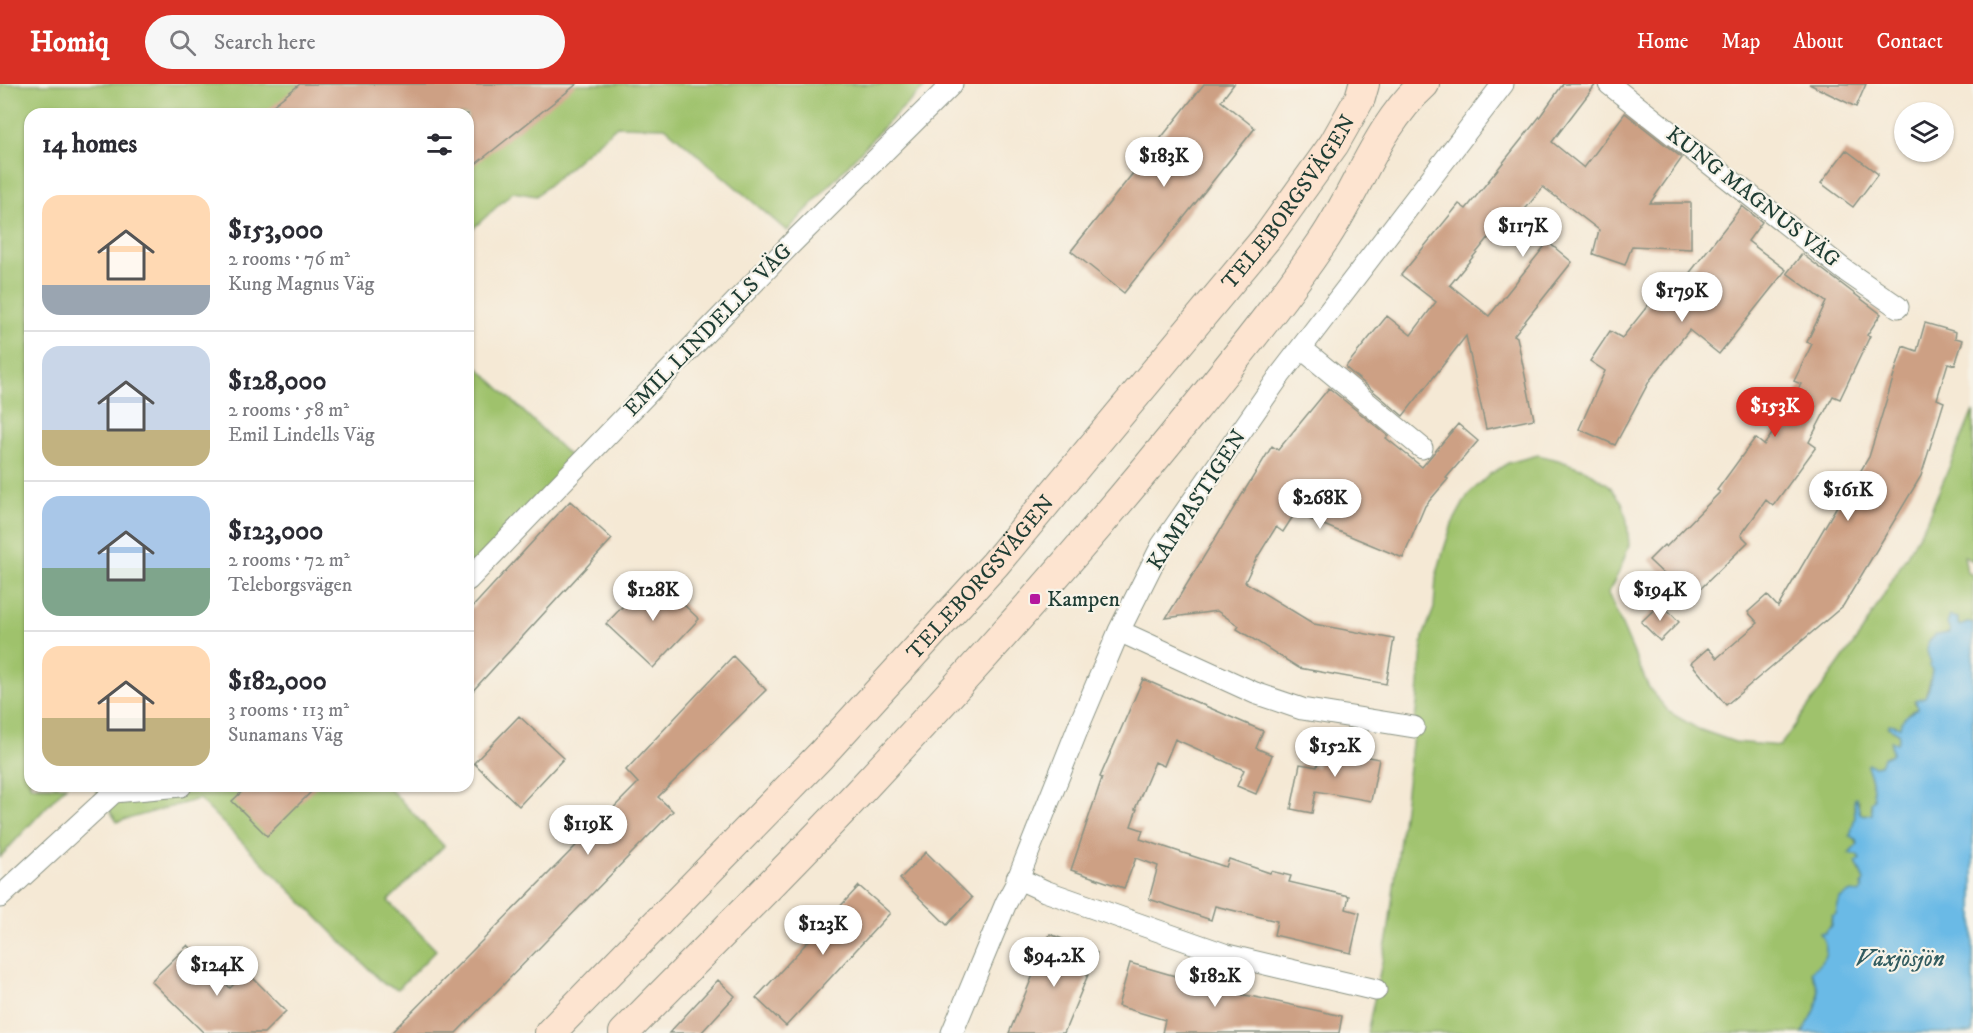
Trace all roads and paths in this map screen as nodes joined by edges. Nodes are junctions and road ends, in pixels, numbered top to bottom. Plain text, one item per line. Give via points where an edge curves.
1 (952, 84) edge
2 (1364, 84) edge
3 (1424, 84) edge
4 (1503, 84) edge
5 (1608, 84) edge
6 (1898, 308) dead end
7 (1301, 348) junction
8 (1422, 448) dead end
9 (474, 574) edge
10 (1119, 631) junction
11 (1414, 727) dead end
12 (111, 792) edge
13 (1017, 878) junction
14 (0, 897) edge
15 (1376, 990) dead end
16 (550, 1033) edge
17 (624, 1033) edge
18 (952, 1033) edge

1 - 9 street, EMIL LINDELLS VÄG via 792,243
2 - 16 main road, TELEBORGSVÄGEN via 1360,99 1334,144 1268,236 995,564 820,756
3 - 17 main road, TELEBORGSVÄGEN via 1407,99 1386,131 1324,239 1258,330 1156,458 864,788
4 - 7 street, KAMPASTIGEN
5 - 6 street, KUNG MAGNUS VÄG
7 - 8 street
7 - 10 street, KAMPASTIGEN via 1162,545
10 - 11 street via 1255,693 1302,709
10 - 13 street, KAMPASTIGEN
12 - 14 street
13 - 15 street via 1227,955
13 - 18 street, KAMPASTIGEN

